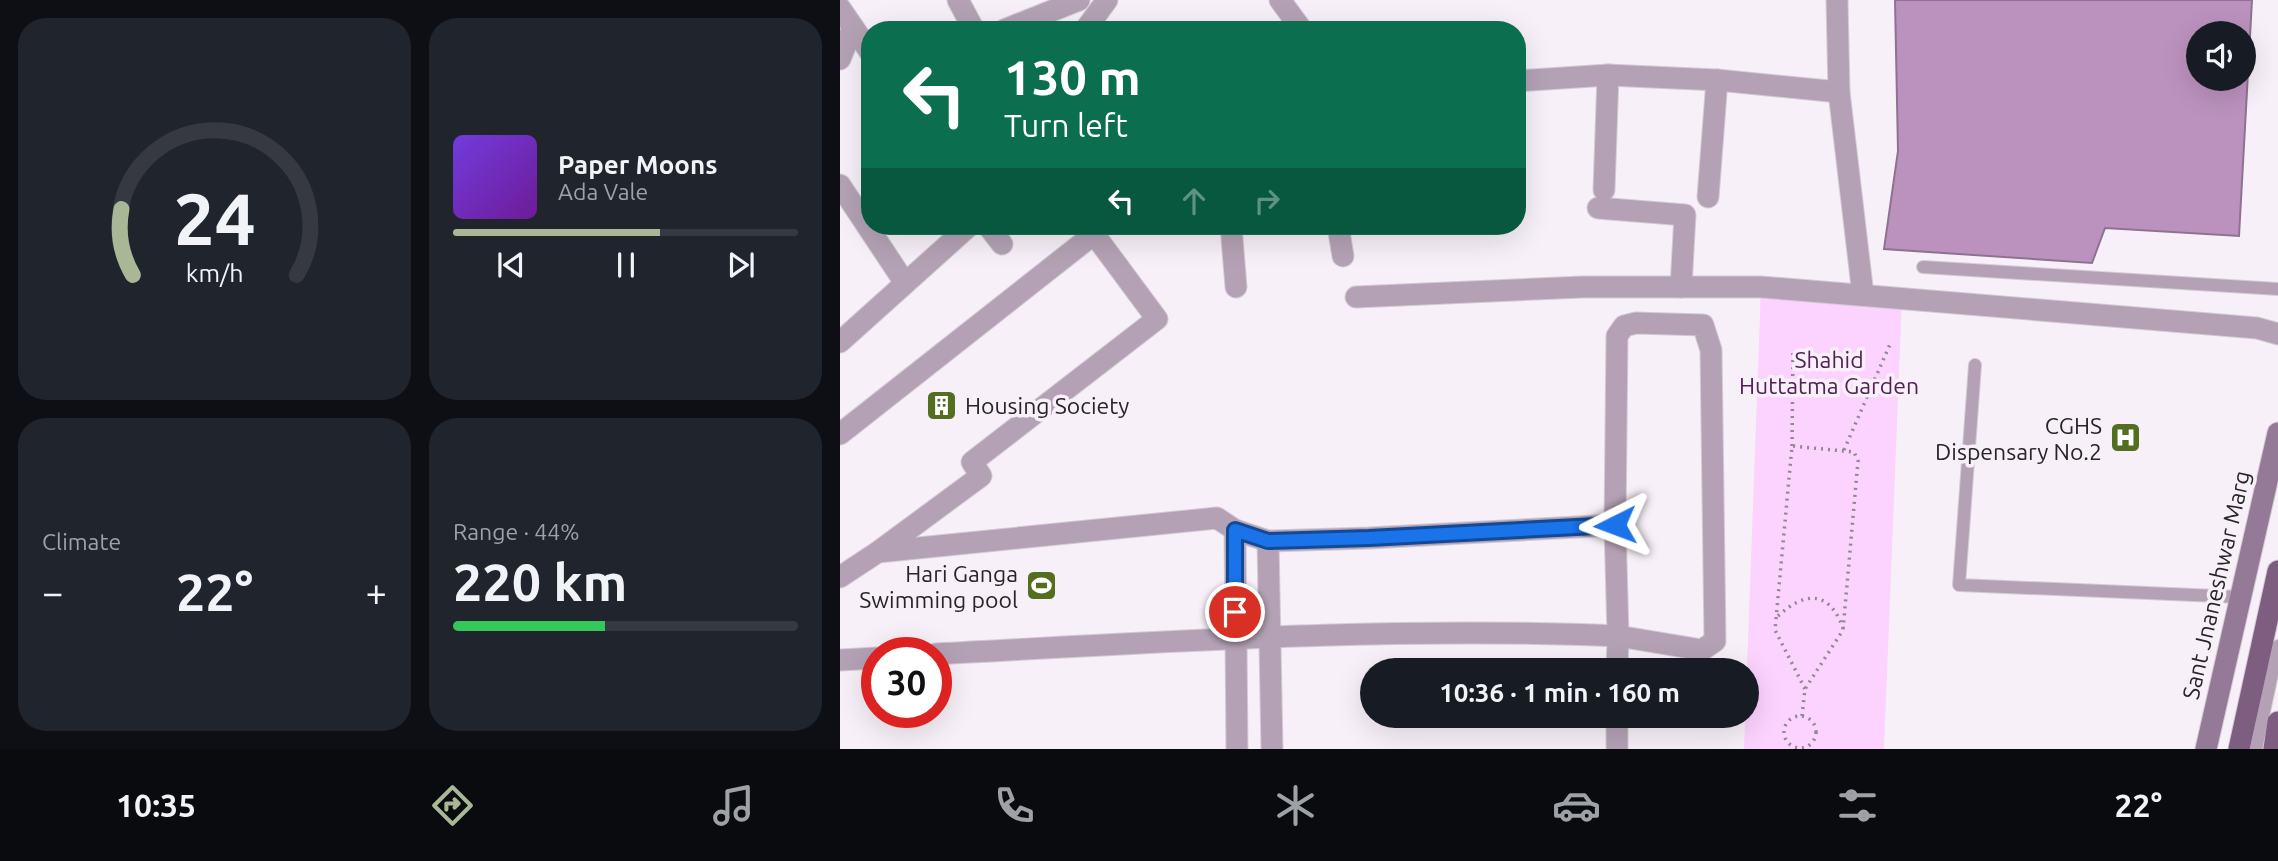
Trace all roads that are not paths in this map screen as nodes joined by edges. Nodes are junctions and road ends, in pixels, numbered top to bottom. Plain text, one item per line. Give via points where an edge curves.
1 (958, 0) edge
2 (1079, 0) edge
3 (1107, 0) edge
4 (1280, 0) edge
5 (1836, 0) edge
6 (840, 8) edge
7 (969, 21) edge
8 (1026, 21) edge
9 (1091, 21) edge
10 (1295, 21) edge
11 (853, 27) junction
12 (861, 39) edge
13 (840, 59) edge
14 (1608, 75) junction
15 (1526, 80) edge
16 (1717, 80) junction
17 (1839, 92) junction
18 (840, 185) edge
19 (1708, 197) dead end
20 (861, 217) edge
21 (873, 235) edge
22 (959, 235) edge
23 (995, 235) edge
24 (1093, 235) edge
25 (1095, 235) edge
26 (1232, 235) edge
27 (1340, 235) edge
28 (1002, 244) dead end
29 (1343, 256) dead end
30 (1923, 267) dead end
31 (905, 284) junction
32 (1681, 287) junction
33 (1236, 288) dead end
34 (2278, 289) edge
35 (1863, 295) junction
36 (1356, 297) dead end
37 (2278, 334) edge
38 (840, 342) edge
39 (1975, 365) dead end
40 (2278, 433) edge
41 (840, 434) edge
42 (1615, 525) junction
43 (1235, 530) junction
44 (1268, 541) junction
45 (878, 552) junction
46 (2278, 571) edge
47 (840, 577) edge
48 (2240, 597) junction
49 (1618, 636) junction
50 (1269, 637) junction
51 (1235, 639) junction
52 (2278, 646) edge
53 (952, 653) edge
54 (1617, 658) edge
55 (861, 659) edge
56 (840, 660) edge
57 (2278, 722) edge
58 (1617, 728) edge
59 (1237, 749) edge
60 (1272, 749) edge
61 (1616, 749) edge
62 (2207, 749) edge
63 (2239, 749) edge
64 (2256, 749) edge
65 (2274, 749) edge

1 - 7 street
2 - 8 street
3 - 9 street
4 - 10 street
5 - 17 street
6 - 11 street
11 - 12 street
11 - 13 street
14 - 15 street
14 - 16 street
14 - 32 street via 1601,199 1685,215
16 - 17 street
16 - 19 street
17 - 35 street
18 - 20 street
21 - 31 street
22 - 31 street
23 - 28 street
24 - 41 street
25 - 45 street via 1157,319 972,462 981,476
26 - 33 street
27 - 29 street
30 - 34 lane
31 - 38 street
32 - 35 street via 1761,287
32 - 36 street
35 - 37 street via 2258,328
39 - 48 lane via 1959,585
40 - 48 street, Sant Jnaneshwar Marg
42 - 44 street
42 - 49 street
42 - 49 street via 1617,336 1624,326 1636,323 1703,325 1711,350 1715,641 1702,650
43 - 44 street
43 - 45 street via 1217,519
43 - 51 street
44 - 50 street
45 - 47 street
46 - 63 main road
48 - 62 street, Sant Jnaneshwar Marg
49 - 50 street
49 - 54 street
50 - 51 street
50 - 60 street
51 - 53 street
51 - 59 street
52 - 64 lane
55 - 56 street
57 - 65 main road
58 - 61 street

